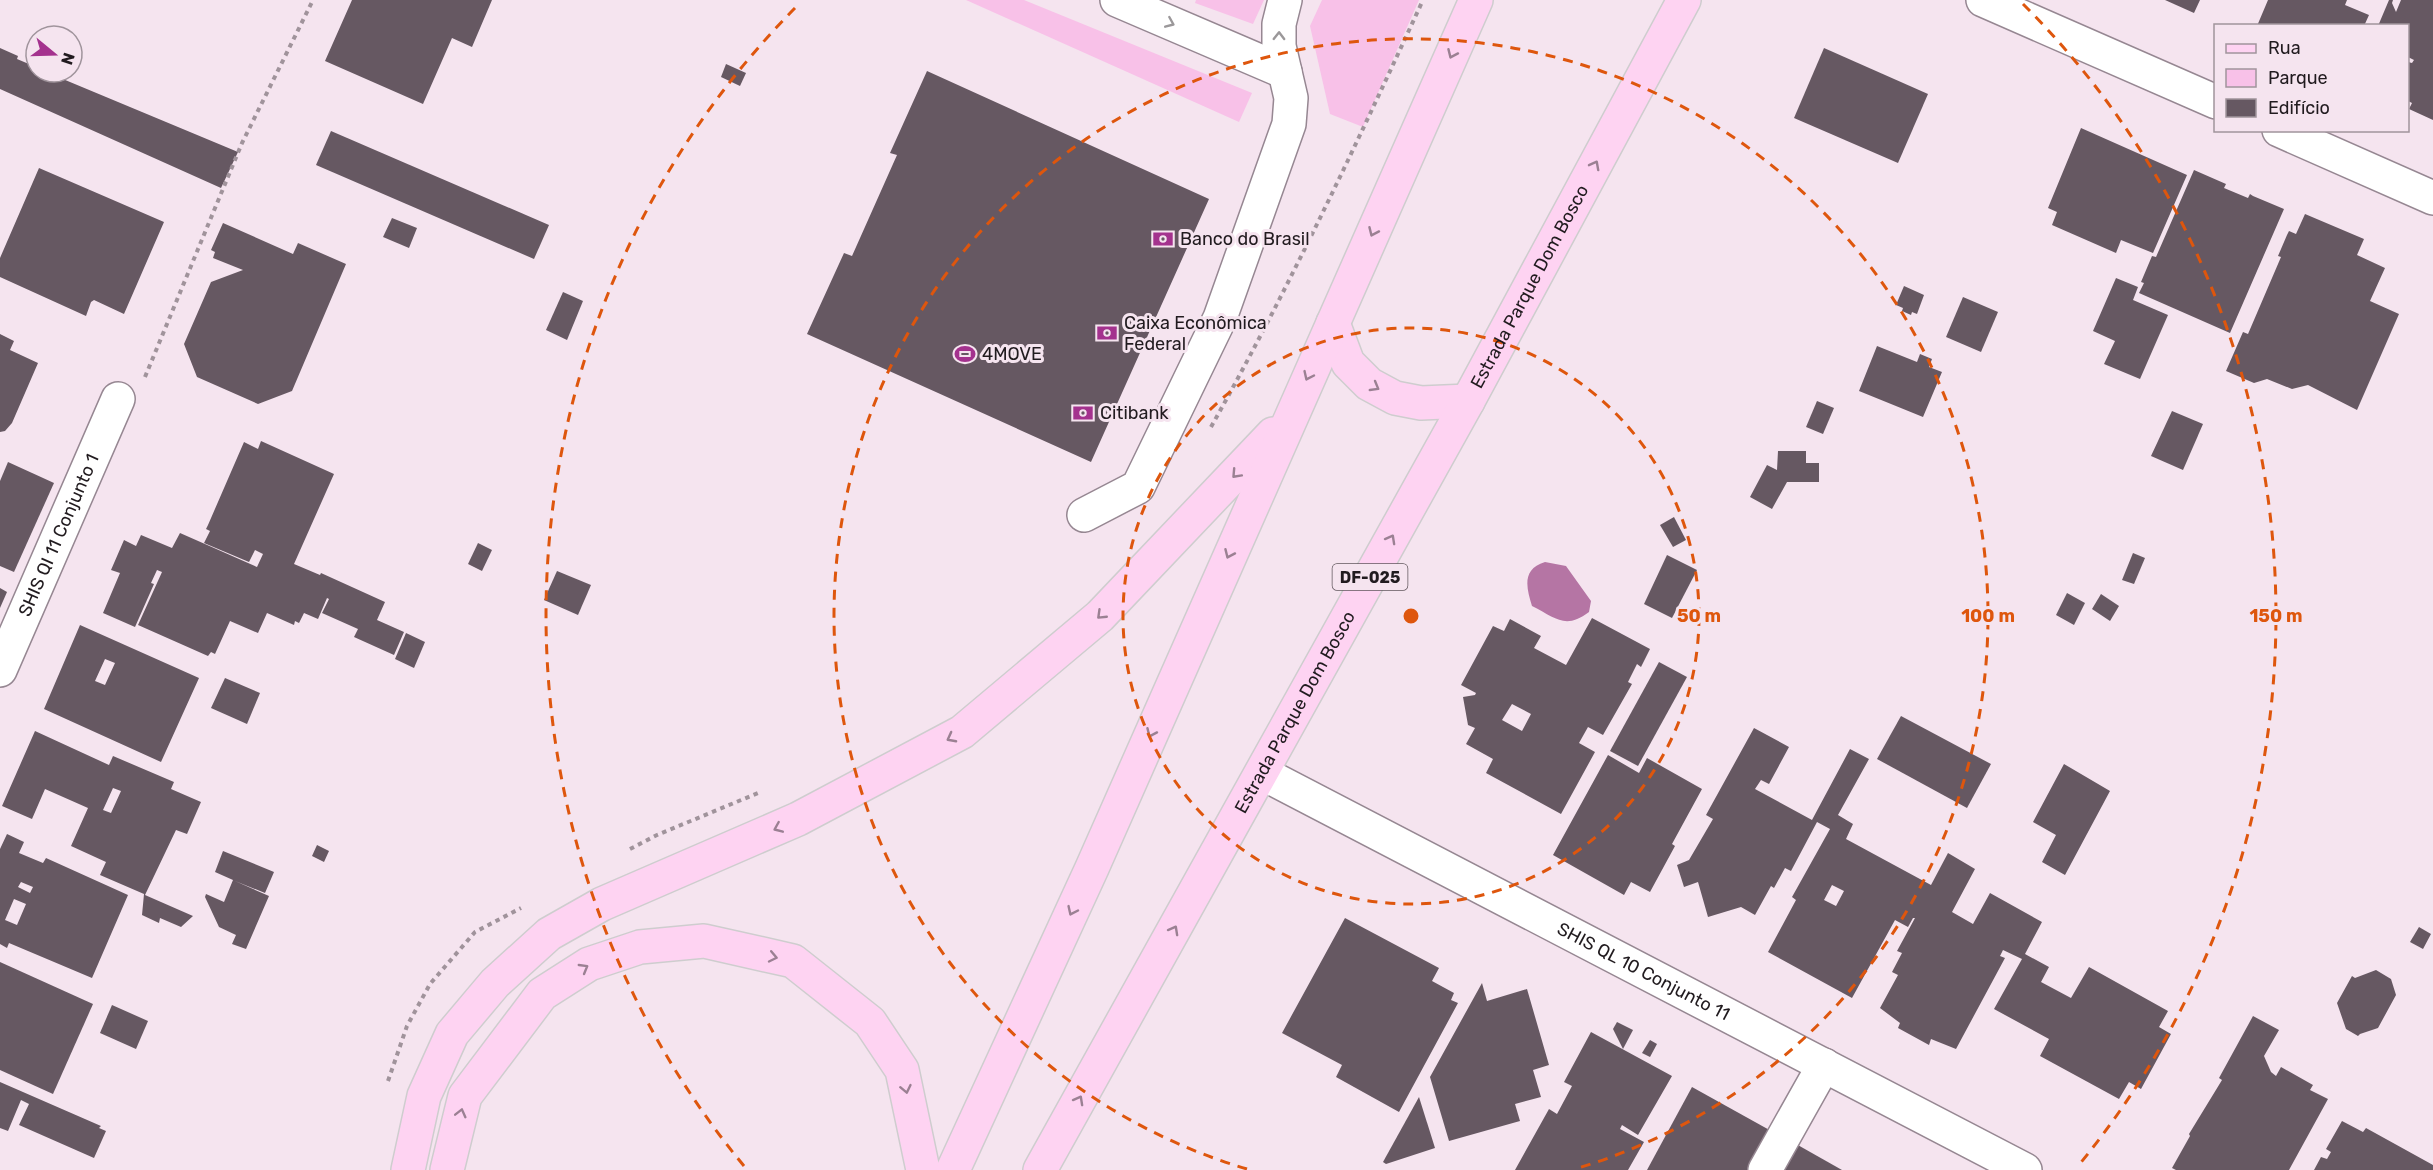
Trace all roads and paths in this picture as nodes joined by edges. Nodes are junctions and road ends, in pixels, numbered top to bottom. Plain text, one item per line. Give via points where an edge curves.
1 (313, 0) edge
2 (1117, 0) edge
3 (1286, 0) edge
4 (1423, 0) edge
5 (1476, 0) edge
6 (1684, 0) edge
7 (1983, 0) edge
8 (1285, 72) junction
9 (2214, 101) edge
10 (2284, 132) edge
11 (2433, 198) edge
12 (1333, 323) junction
13 (1468, 401) junction
14 (114, 407) joint
15 (1290, 415) junction
16 (1205, 437) dead end
17 (1084, 515) dead end
18 (0, 670) edge
19 (1262, 773) junction
20 (764, 791) dead end
21 (626, 851) dead end
22 (525, 905) dead end
23 (1824, 1065) junction
24 (386, 1089) dead end
25 (1045, 1164) edge
26 (408, 1170) edge
27 (447, 1170) edge
28 (923, 1170) edge
29 (953, 1170) edge
30 (1765, 1170) edge
31 (2025, 1170) edge

1 - 14 path via 242,143 147,373 132,397
2 -> 8 street
8 -> 3 street via 1279,24
4 - 16 path via 1338,185
5 -> 12 main road
13 -> 6 main road, Estrada Parque Dom Bosco / DF-025
7 - 9 street
8 - 17 street via 1292,98 1289,124 1220,318 1138,487
10 - 11 street
12 -> 13 main road via 1348,363 1368,384 1395,398 1421,403
12 -> 15 main road
19 -> 13 main road, Estrada Parque Dom Bosco / DF-025
14 - 18 street, SHIS QI 11 Conjunto 1
15 -> 26 main road via 1100,616 962,732 798,819 602,904 549,934 495,983 452,1034 424,1096
15 -> 29 main road via 1092,868
19 - 23 street, SHIS QL 10 Conjunto 11
25 -> 19 main road, Estrada Parque Dom Bosco / DF-025
20 - 21 path
22 - 24 path via 475,932 430,984 406,1026
23 - 30 street
23 - 31 street, SHIS QL 10 Conjunto 11
27 -> 28 main road via 465,1096 542,994 589,964 640,947 704,941 793,961 870,1022 902,1070

